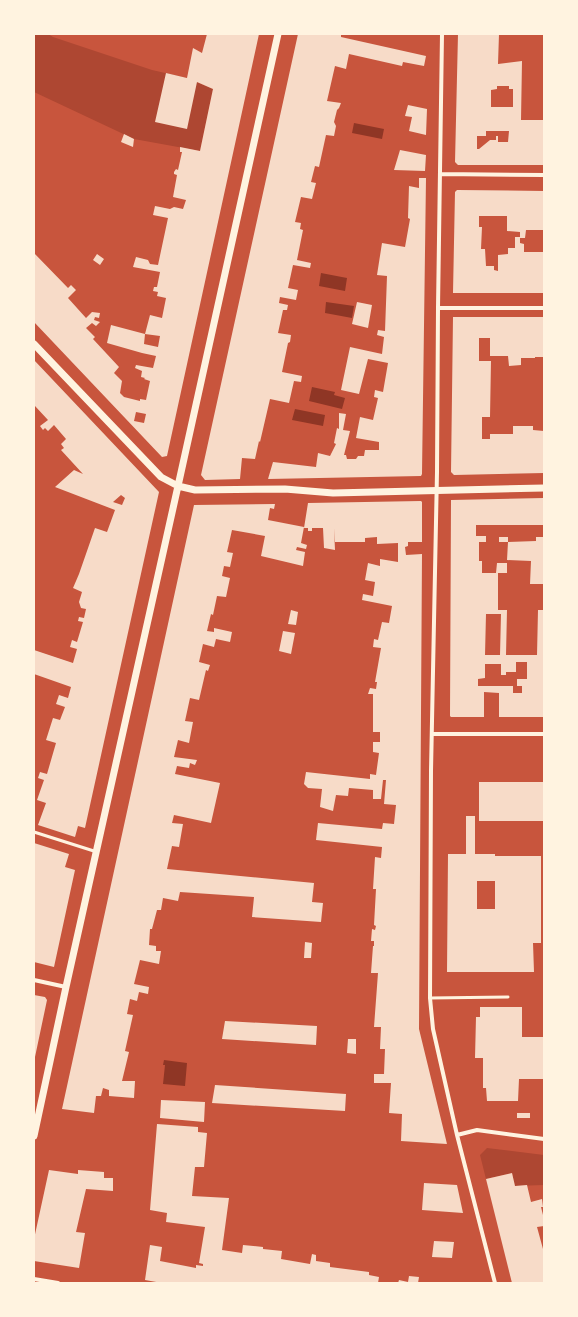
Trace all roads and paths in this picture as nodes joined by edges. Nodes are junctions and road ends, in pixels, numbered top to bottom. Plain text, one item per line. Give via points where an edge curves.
1 (278, 34) edge
2 (442, 34) edge
3 (440, 174) junction
4 (544, 176) edge
5 (438, 308) junction
6 (544, 308) edge
7 (34, 344) edge
8 (178, 486) junction
9 (544, 488) edge
10 (437, 490) junction
11 (432, 734) junction
12 (544, 734) edge
13 (34, 832) edge
14 (97, 852) junction
15 (34, 980) edge
16 (66, 987) junction
17 (508, 997) dead end
18 (430, 998) junction
19 (457, 1135) junction
20 (34, 1136) edge
21 (544, 1139) edge
22 (34, 1279) edge
23 (58, 1283) edge
24 (495, 1283) edge

1 - 8 street
2 - 3 street
3 - 4 street
3 - 5 street
5 - 6 street
5 - 10 street
7 - 8 street via 161,477
8 - 10 street via 195,490 285,489 333,493
8 - 14 street
9 - 10 street
10 - 11 street
11 - 12 street
11 - 18 street
13 - 14 lane
14 - 16 street
15 - 16 street
16 - 20 street
17 - 18 lane
18 - 19 street via 433,1029
19 - 21 street via 477,1130
19 - 24 street
22 - 23 street

